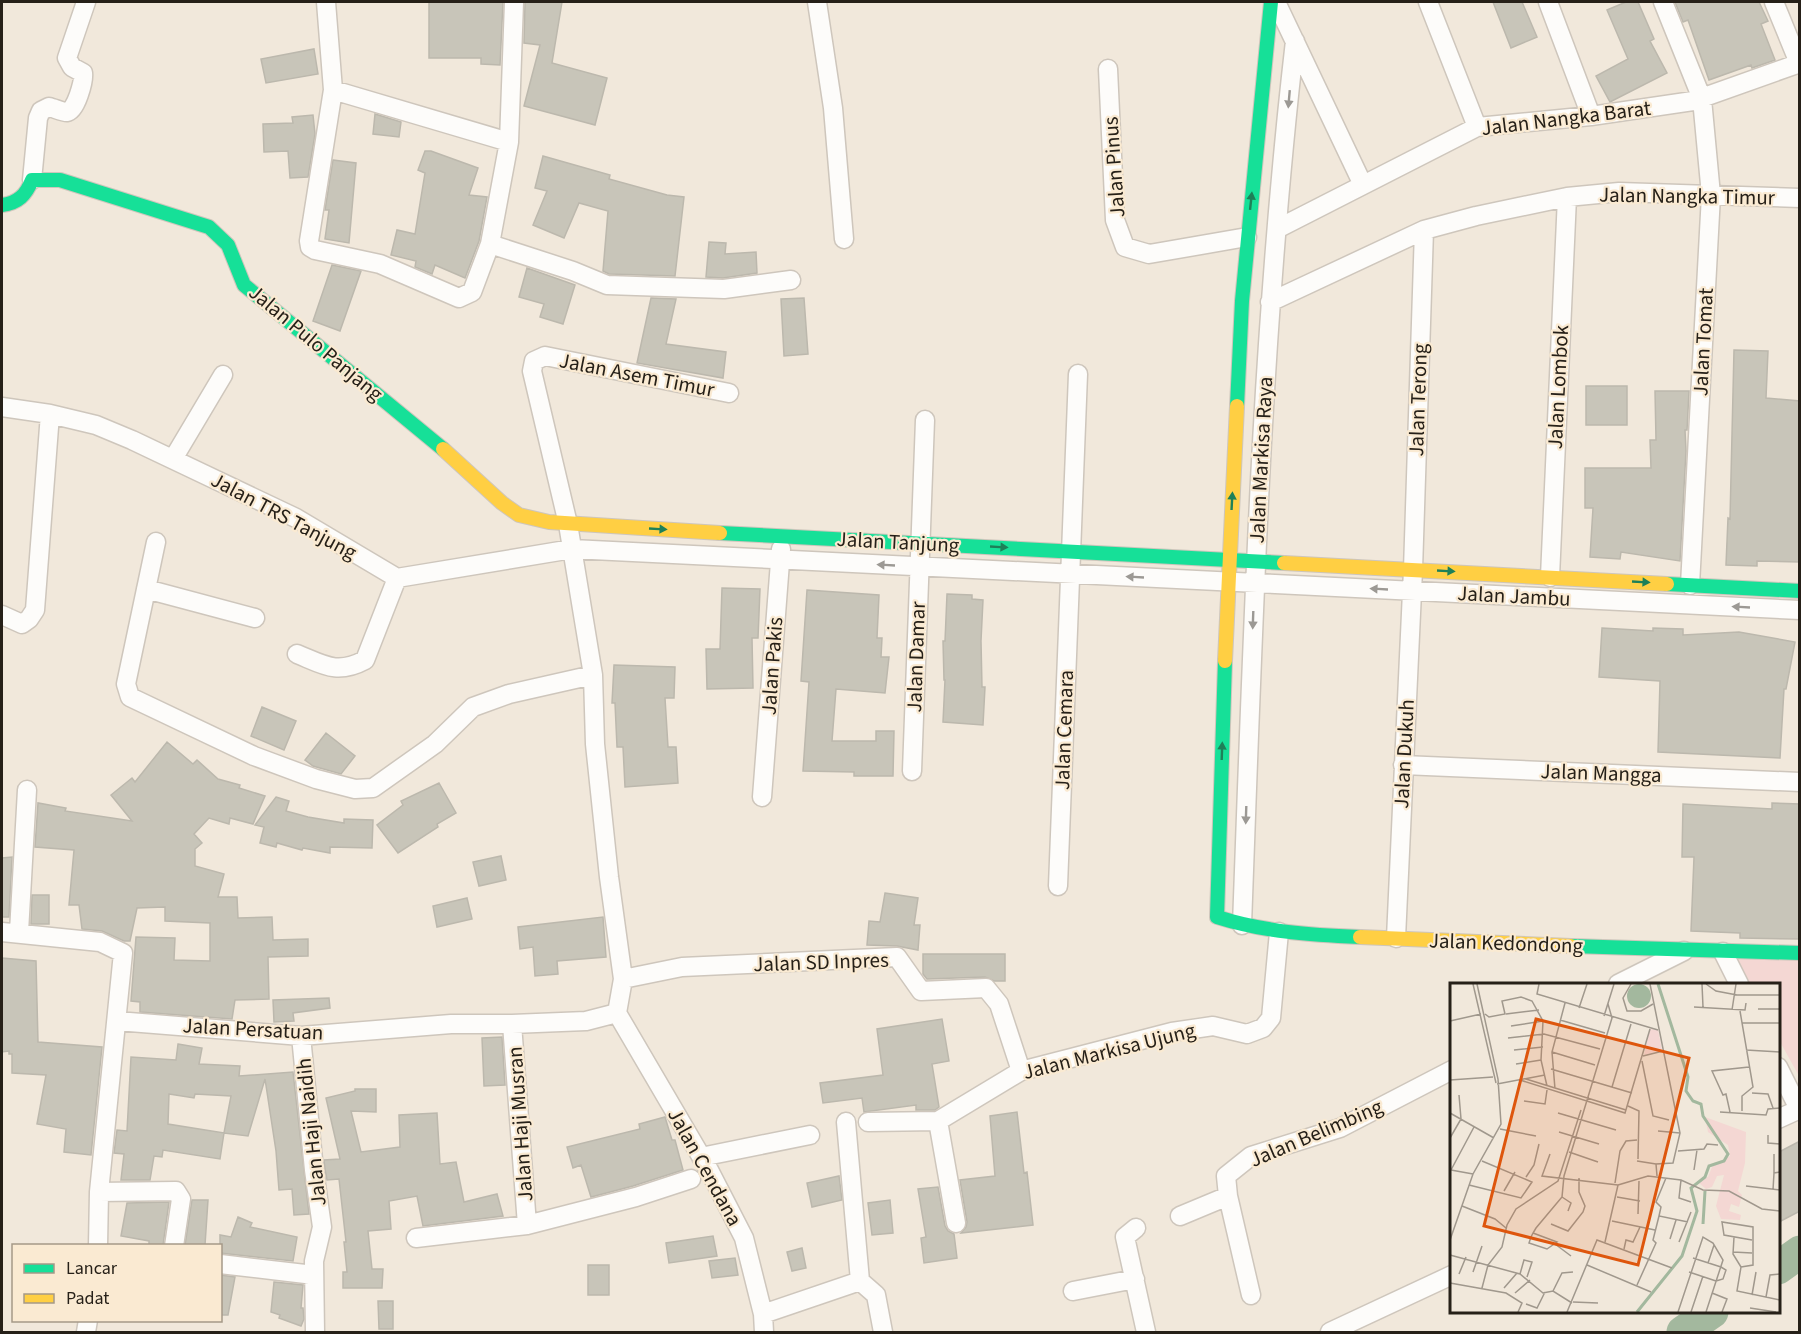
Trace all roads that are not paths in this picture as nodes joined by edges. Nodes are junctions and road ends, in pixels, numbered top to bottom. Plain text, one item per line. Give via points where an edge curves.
1 (86, 2) edge
2 (326, 2) edge
3 (514, 2) edge
4 (817, 2) edge
5 (1273, 2) edge
6 (1428, 2) edge
7 (1548, 2) edge
8 (1663, 2) edge
9 (1774, 2) edge
10 (1295, 41) junction
11 (1799, 63) edge
12 (1108, 69) dead end
13 (333, 90) junction
14 (1702, 99) junction
15 (1591, 116) junction
16 (1477, 127) junction
17 (509, 142) junction
18 (32, 180) junction
19 (1363, 185) junction
20 (1712, 195) junction
21 (1566, 197) junction
22 (1800, 198) edge
23 (2, 205) edge
24 (1277, 229) junction
25 (1424, 230) junction
26 (1247, 237) junction
27 (844, 239) dead end
28 (490, 244) junction
29 (791, 280) dead end
30 (1270, 302) junction
31 (1078, 374) dead end
32 (223, 375) dead end
33 (729, 393) dead end
34 (2, 407) edge
35 (50, 414) junction
36 (925, 420) dead end
37 (172, 459) junction
38 (568, 524) junction
39 (782, 535) junction
40 (156, 542) dead end
41 (920, 543) junction
42 (572, 549) junction
43 (1072, 551) junction
44 (780, 559) junction
45 (1229, 560) junction
46 (1256, 561) junction
47 (919, 566) junction
48 (1413, 570) junction
49 (1071, 574) junction
50 (1550, 577) junction
51 (397, 578) junction
52 (1228, 581) junction
53 (1255, 583) junction
54 (1690, 585) junction
55 (146, 589) junction
56 (1411, 591) junction
57 (1800, 591) edge
58 (1800, 610) edge
59 (2, 615) edge
60 (255, 618) dead end
61 (297, 654) dead end
62 (593, 675) junction
63 (1403, 765) junction
64 (912, 771) dead end
65 (1800, 782) edge
66 (27, 790) dead end
67 (762, 797) dead end
68 (1058, 886) dead end
69 (1217, 914) joint
70 (1242, 925) junction
71 (10, 932) edge
72 (1279, 933) junction
73 (1396, 938) junction
74 (1686, 950) junction
75 (1723, 952) junction
76 (1800, 953) edge
77 (623, 980) junction
78 (1620, 983) edge
79 (1738, 983) edge
80 (616, 1013) junction
81 (117, 1021) junction
82 (512, 1024) junction
83 (301, 1036) junction
84 (1780, 1069) edge
85 (1021, 1071) junction
86 (1450, 1071) edge
87 (1799, 1109) edge
88 (1780, 1118) edge
89 (938, 1121) junction
90 (846, 1122) dead end
91 (868, 1122) dead end
92 (810, 1135) dead end
93 (701, 1157) junction
94 (691, 1179) dead end
95 (99, 1192) junction
96 (1228, 1196) junction
97 (1180, 1216) dead end
98 (956, 1222) dead end
99 (527, 1225) junction
100 (1137, 1228) dead end
101 (416, 1238) dead end
102 (98, 1244) edge
103 (174, 1244) edge
104 (222, 1264) edge
105 (314, 1275) junction
106 (1450, 1276) edge
107 (1135, 1279) junction
108 (860, 1281) junction
109 (1073, 1291) dead end
110 (1251, 1295) dead end
111 (763, 1314) junction
112 (315, 1332) edge
113 (764, 1332) edge
114 (883, 1332) edge
115 (1146, 1332) edge
116 (1330, 1332) edge

1 - 18 street via 67,58 83,80 71,111 49,107 41,111
2 - 13 street
3 - 17 street
4 - 27 street via 833,108
5 - 10 street, Jalan Markisa Raya
26 -> 5 street, Jalan Markisa Raya
6 - 16 street
7 - 15 street
8 - 14 street, Jalan Tomat
9 - 11 street
10 - 19 street
10 -> 24 street, Jalan Markisa Raya
11 - 14 street, Jalan Nangka Barat
12 - 26 street, Jalan Pinus via 1115,220 1125,247 1149,254
13 - 17 street
13 - 28 street via 310,247 380,264 459,298 472,292
14 - 15 street, Jalan Nangka Barat
14 - 20 street, Jalan Tomat
15 - 16 street, Jalan Nangka Barat
16 - 19 street, Jalan Nangka Barat
17 - 28 street
18 - 23 street via 21,199
18 - 38 street, Jalan Pulo Panjang via 60,180 209,227 228,245 244,285 422,430 501,503 519,515
19 - 24 street, Jalan Nangka Barat
20 - 21 street, Jalan Nangka Timur via 1619,192
20 - 22 street, Jalan Nangka Timur
20 - 54 street, Jalan Tomat
21 - 25 street, Jalan Nangka Timur
21 - 50 street, Jalan Lombok
24 - 30 street, Jalan Markisa Raya
25 - 30 street, Jalan Nangka Timur
25 - 48 street, Jalan Terong
45 -> 26 street, Jalan Markisa Raya
28 - 29 street via 607,285 724,289
30 - 46 street, Jalan Markisa Raya
31 - 43 street
32 - 37 street
33 - 38 street, Jalan Asem Timur via 545,356 534,361 532,371
34 - 35 street, Jalan TRS Tanjung
35 - 37 street, Jalan TRS Tanjung via 96,425
35 - 59 street via 35,610 22,624
36 - 41 street, Jalan Damar
37 - 51 street, Jalan TRS Tanjung via 296,518
38 -> 39 street, Jalan Tanjung
38 - 42 street
39 - 41 street, Jalan Tanjung
39 - 44 street, Jalan Pakis
40 - 55 street
41 -> 43 street, Jalan Tanjung
41 - 47 street, Jalan Damar
42 - 44 street, Jalan Tanjung
42 - 51 street
42 - 62 street
43 - 45 street, Jalan Tanjung
43 - 49 street
47 -> 44 street, Jalan Tanjung
44 - 67 street, Jalan Pakis
45 - 46 street, Jalan Jambu
45 - 52 street, Jalan Markisa Raya
46 - 48 street, Jalan Jambu
46 - 53 street, Jalan Markisa Raya
47 - 49 street, Jalan Tanjung
47 - 64 street, Jalan Damar
48 -> 50 street, Jalan Jambu
48 - 56 street, Jalan Dukuh
52 -> 49 street, Jalan Tanjung
49 - 68 street, Jalan Cemara
50 -> 54 street, Jalan Jambu
51 - 61 street via 365,660 351,668 334,669
52 - 53 street, Jalan Jambu
69 -> 52 street, Jalan Markisa Raya
56 -> 53 street, Jalan Jambu
53 -> 70 street, Jalan Markisa Raya
54 - 57 street, Jalan Jambu
55 - 60 street
55 - 62 street via 126,684 130,697 254,756 355,789 373,788 435,744 473,707 509,694
58 -> 56 street, Jalan Jambu
56 - 63 street, Jalan Dukuh
62 - 77 street via 595,744
63 - 65 street, Jalan Mangga
63 - 73 street, Jalan Dukuh
66 - 71 street
69 - 70 street, Jalan Kedondong via 1220,919
70 - 72 street, Jalan Kedondong
71 - 81 street via 100,942 123,952
72 - 73 street, Jalan Kedondong
72 - 85 street, Jalan Markisa Ujung via 1271,1018 1263,1028 1247,1034 1213,1026 1172,1032
73 - 74 street, Jalan Kedondong
74 - 75 street, Jalan Kedondong
74 - 78 street
75 - 76 street, Jalan Kedondong
75 - 79 street
77 - 80 street
77 - 85 street, Jalan SD Inpres via 682,967 897,957 921,991 986,988 999,1005
80 - 82 street, Jalan Persatuan via 586,1021
80 - 93 street, Jalan Cendana
81 - 83 street, Jalan Persatuan
81 - 95 street
82 - 83 street, Jalan Persatuan via 451,1024
82 - 99 street, Jalan Haji Musran
83 - 105 street, Jalan Haji Naidih via 322,1227
84 - 87 street
85 - 89 street, Jalan Markisa Ujung
86 - 96 street, Jalan Belimbing via 1340,1128 1251,1156 1226,1176
87 - 88 street
89 - 91 street
89 - 98 street
90 - 108 street
92 - 93 street
93 - 111 street, Jalan Cendana via 744,1238
94 - 99 street
95 - 102 street
95 - 103 street via 176,1191 181,1199
96 - 97 street
96 - 110 street, Jalan Belimbing
99 - 101 street
100 - 107 street via 1125,1237
104 - 105 street
105 - 112 street
106 - 116 street
107 - 109 street
107 - 115 street
108 - 111 street
108 - 114 street via 876,1295
111 - 113 street, Jalan Cendana

